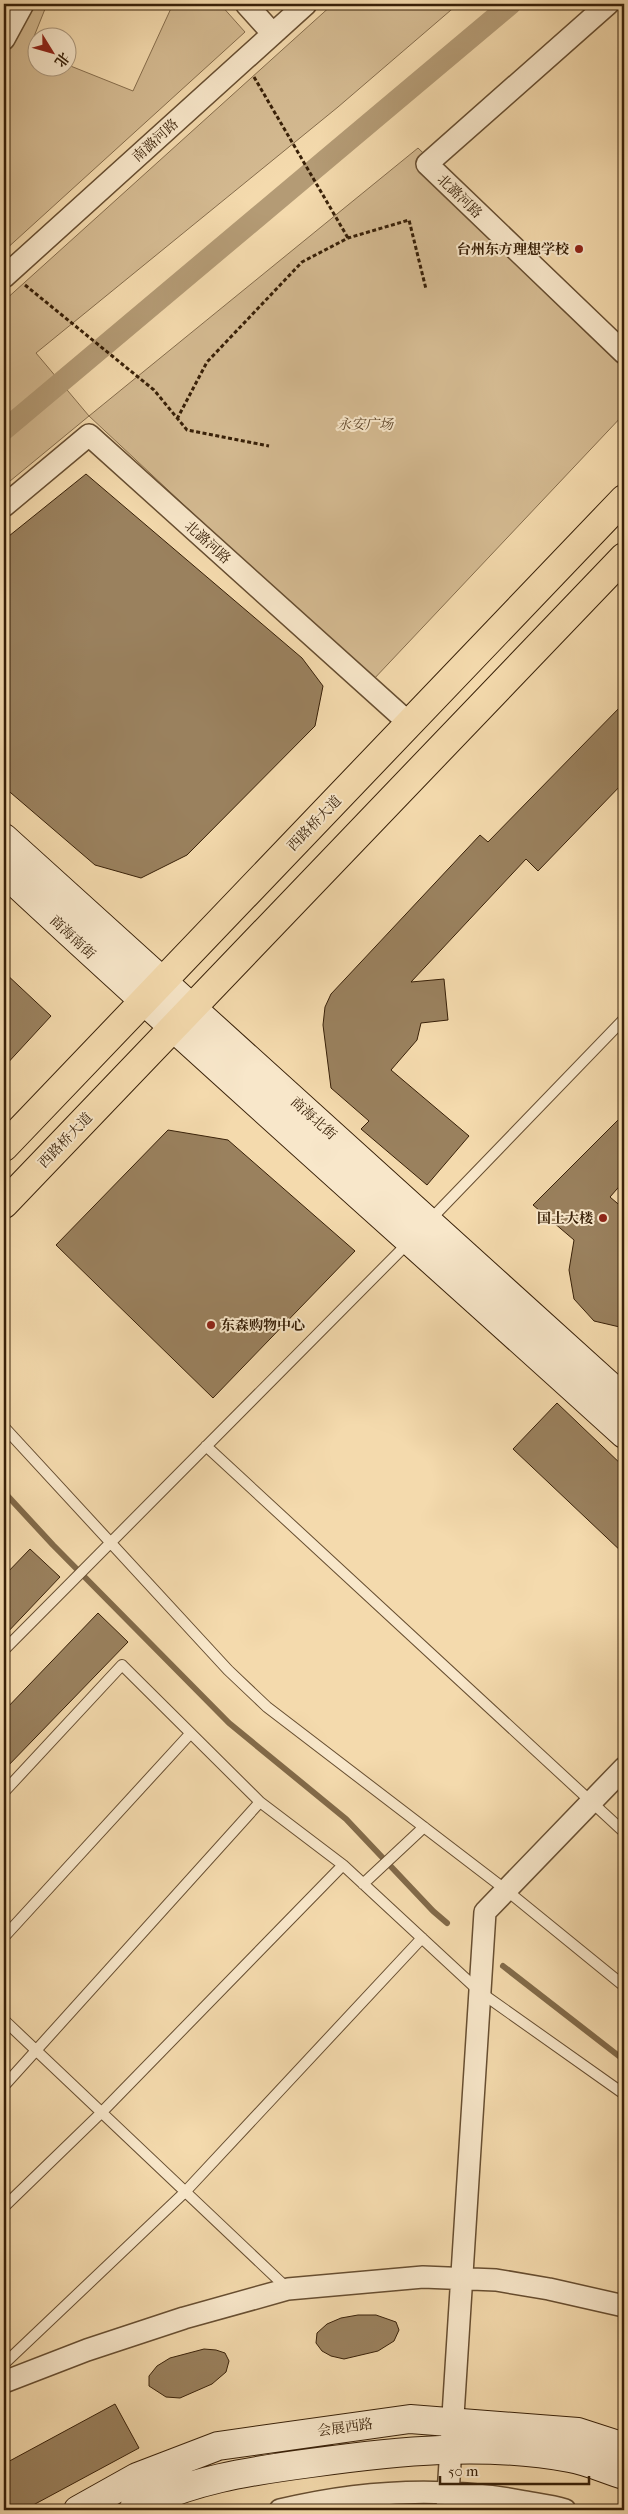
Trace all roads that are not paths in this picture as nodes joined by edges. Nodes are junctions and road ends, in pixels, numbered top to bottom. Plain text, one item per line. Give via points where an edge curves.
1 (23, 4) edge
2 (246, 4) edge
3 (306, 4) edge
4 (608, 4) edge
5 (273, 34) junction
6 (4, 39) edge
7 (7, 275) edge
8 (624, 353) edge
9 (624, 499) edge
10 (4, 506) edge
11 (624, 557) edge
12 (410, 724) junction
13 (4, 838) edge
14 (4, 872) edge
15 (162, 982) junction
16 (143, 1002) junction
17 (192, 1008) junction
18 (624, 1019) edge
19 (172, 1029) junction
20 (4, 1147) edge
21 (4, 1204) edge
22 (420, 1231) junction
23 (624, 1399) edge
24 (4, 1427) edge
25 (624, 1434) edge
26 (206, 1446) junction
27 (111, 1541) junction
28 (4, 1650) edge
29 (190, 1734) junction
30 (624, 1768) edge
31 (4, 1792) edge
32 (260, 1802) junction
33 (590, 1803) junction
34 (424, 1827) junction
35 (624, 1832) edge
36 (343, 1865) junction
37 (364, 1884) junction
38 (506, 1890) junction
39 (4, 1937) edge
40 (422, 1938) junction
41 (624, 1986) edge
42 (480, 1992) junction
43 (4, 2020) edge
44 (37, 2052) junction
45 (4, 2086) edge
46 (624, 2094) edge
47 (101, 2113) junction
48 (185, 2192) junction
49 (4, 2207) edge
50 (462, 2278) junction
51 (288, 2289) junction
52 (624, 2306) edge
53 (4, 2364) edge
54 (4, 2382) edge
55 (453, 2421) junction
56 (624, 2446) edge
57 (451, 2450) junction
58 (624, 2475) edge
59 (448, 2502) edge
60 (78, 2510) edge
61 (133, 2510) edge
62 (280, 2510) edge
63 (565, 2510) edge

1 - 6 street
2 - 5 street
3 - 5 street, 南潞河路
4 - 8 street, 北潞河路 via 428,164
5 - 7 street, 南潞河路
9 - 12 main road, 西路桥大道
10 - 12 street, 北潞河路 via 89,435
11 - 17 main road, 西路桥大道
12 - 15 main road, 西路桥大道
13 - 15 main road, 商海北街
14 - 16 main road, 商海南街
15 - 16 main road, 西路桥大道
15 - 17 main road, 商海北街
16 - 19 main road, 商海北街
16 - 20 main road, 西路桥大道
17 - 19 main road, 西路桥大道
17 - 22 main road, 商海北街
18 - 22 lane
19 - 21 main road, 西路桥大道
19 - 22 main road, 商海北街
22 - 23 main road, 商海北街
22 - 25 main road, 商海北街
22 - 26 lane
24 - 27 lane
26 - 27 lane
26 - 33 lane
27 - 28 lane
27 - 34 lane via 228,1670 267,1707
29 - 31 lane via 122,1665
29 - 32 lane
29 - 39 lane
30 - 33 street
32 - 36 lane
32 - 44 lane
33 - 35 lane
33 - 38 street
34 - 37 lane
34 - 38 lane
36 - 37 lane
36 - 47 lane
37 - 40 lane
38 - 41 lane
38 - 42 street via 485,1912
40 - 42 lane
40 - 48 lane
42 - 46 lane
42 - 50 street
43 - 44 lane
44 - 45 lane
44 - 47 lane
47 - 48 lane
47 - 49 lane
48 - 51 lane
48 - 53 lane
50 - 51 street via 423,2277
50 - 52 street via 549,2289
50 - 55 street
51 - 54 street via 184,2318
55 - 56 main road, 会展西路 via 578,2432
55 - 57 street
55 - 60 main road, 会展西路 via 410,2419 218,2446 137,2477
57 - 58 main road via 491,2449 571,2458
57 - 59 street
57 - 61 main road via 406,2450 230,2474 152,2500
59 - 62 street via 394,2492 317,2501
59 - 63 street via 486,2495

